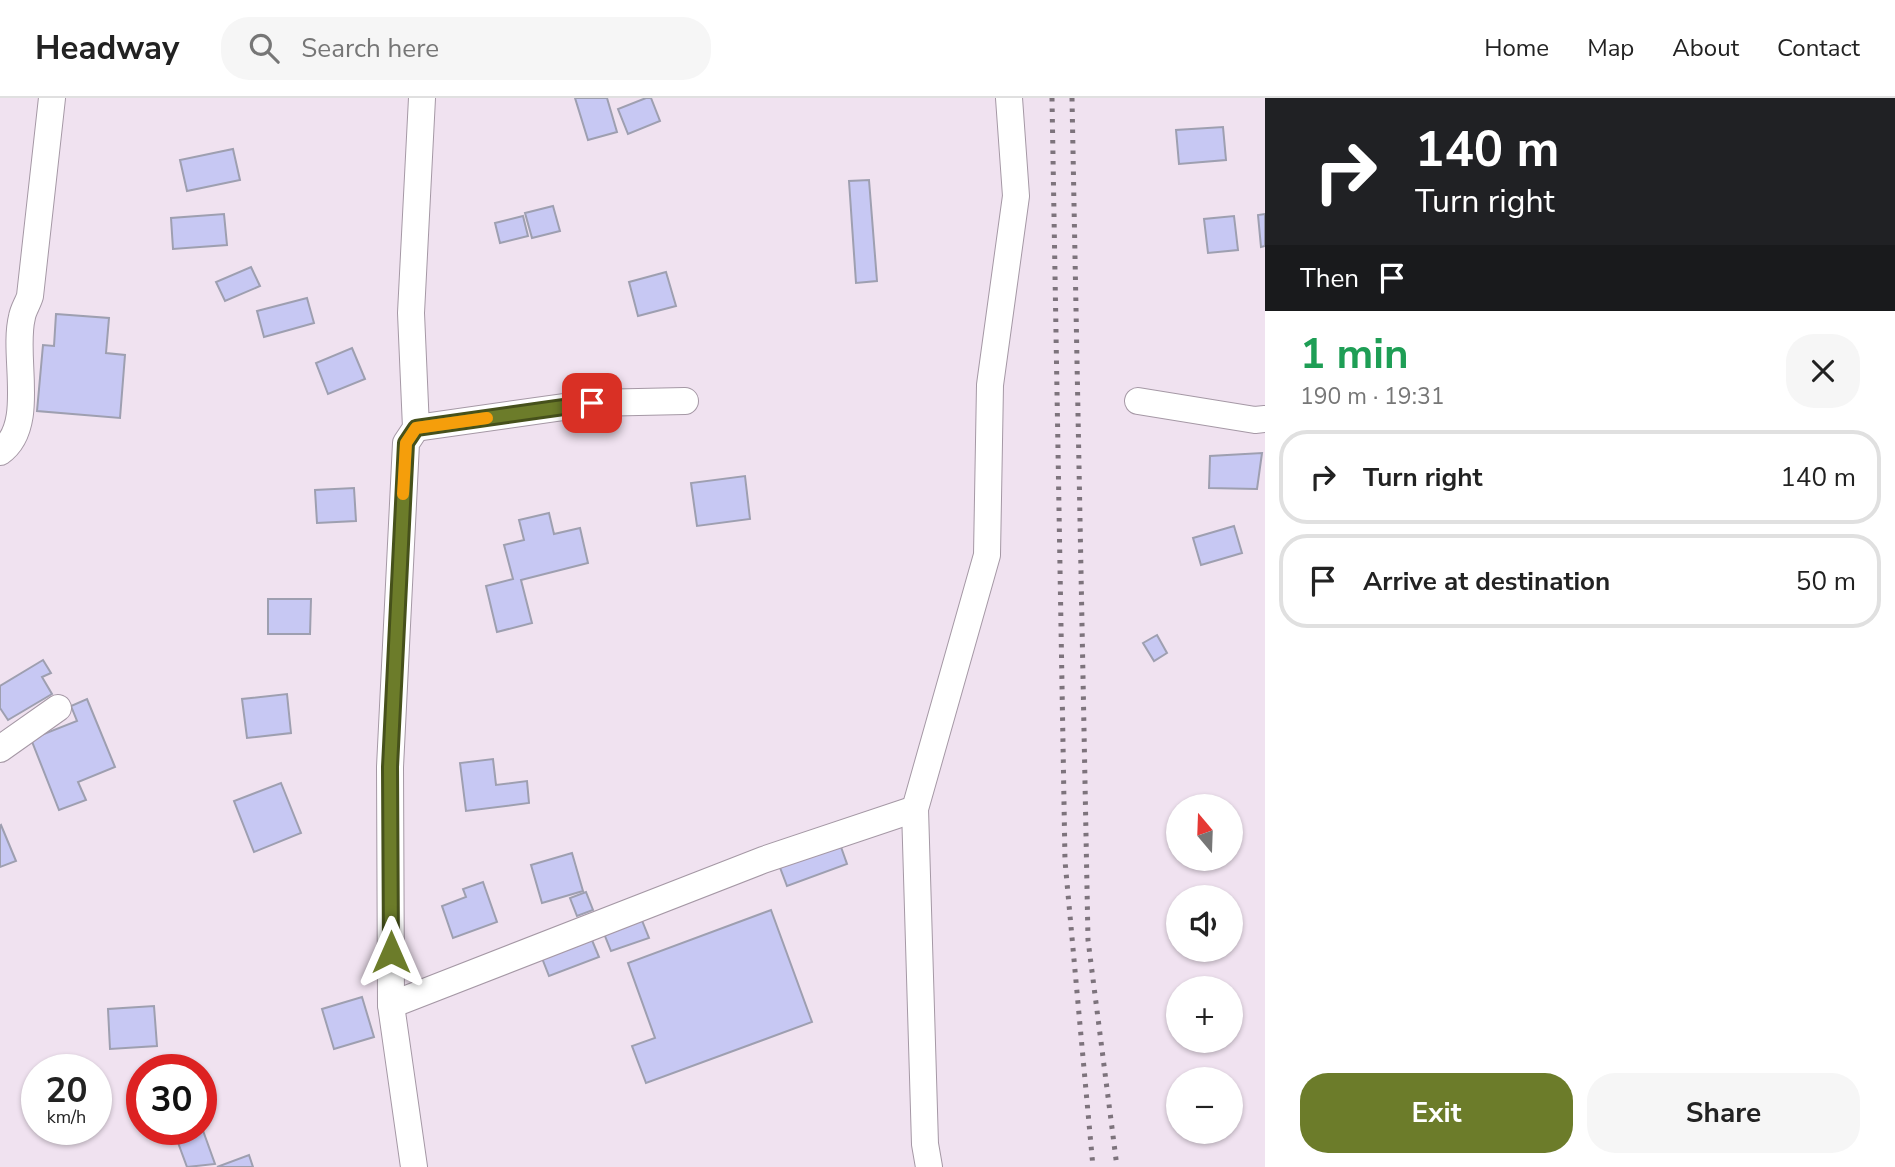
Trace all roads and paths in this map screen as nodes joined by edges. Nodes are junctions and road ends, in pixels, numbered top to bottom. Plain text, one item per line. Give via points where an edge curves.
1 (51, 98) edge
2 (422, 98) edge
3 (1009, 98) edge
4 (11, 315) edge
5 (685, 401) dead end
6 (1138, 401) dead end
7 (1265, 419) edge
8 (416, 428) junction
9 (0, 452) edge
10 (58, 708) dead end
11 (0, 749) edge
12 (915, 809) junction
13 (391, 1005) junction
14 (414, 1167) edge
15 (929, 1167) edge

1 - 4 street via 30,296
2 - 8 street via 411,313
3 - 12 street via 1016,196 990,386 987,555
4 - 9 street via 19,418 12,444
5 - 8 street via 592,403
6 - 7 street
8 - 13 street via 406,443 390,767
10 - 11 street
12 - 13 street via 763,860
12 - 15 street
13 - 14 street

